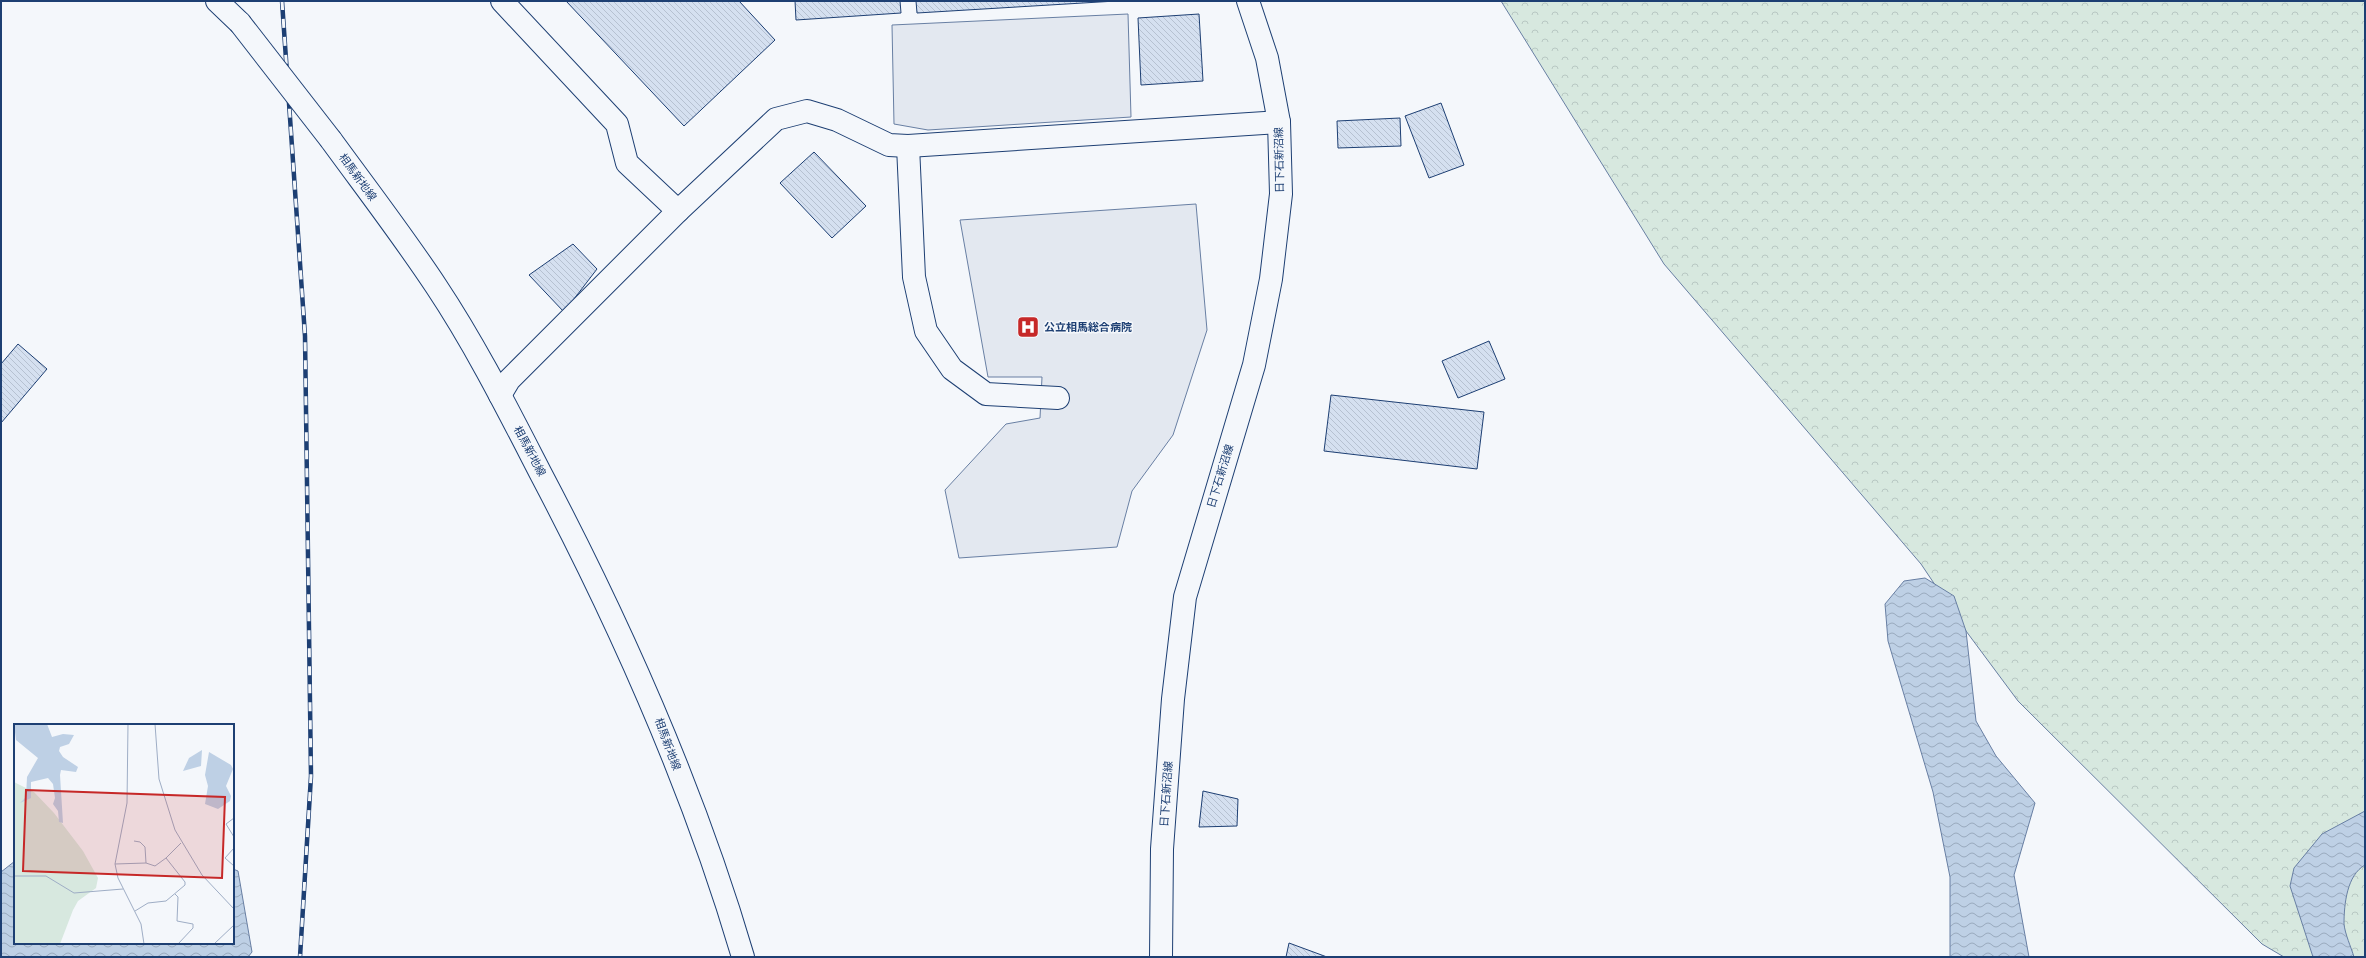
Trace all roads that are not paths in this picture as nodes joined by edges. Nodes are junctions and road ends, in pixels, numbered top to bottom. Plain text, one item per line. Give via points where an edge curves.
1 (217, 1) edge
2 (502, 1) edge
3 (1248, 1) edge
4 (1279, 122) junction
5 (908, 146) junction
6 (678, 211) junction
7 (500, 395) junction
8 (1058, 398) dead end
9 (743, 957) edge
10 (1161, 957) edge

1 - 7 main road, 相馬新地線, bridge via 240,23 331,140 437,287
2 - 6 main road via 617,124 627,163
3 - 4 main road, 日下石新沼線 via 1267,58
4 - 5 main road
4 - 10 main road, 日下石新沼線 via 1281,194 1271,279 1254,365 1185,597 1173,699 1162,849
5 - 6 main road via 889,145 837,120 807,111 776,119
5 - 8 main road via 914,277 926,330 952,369 986,394
6 - 7 main road via 509,380
7 - 9 main road, 相馬新地線 via 581,550 658,715 732,918

